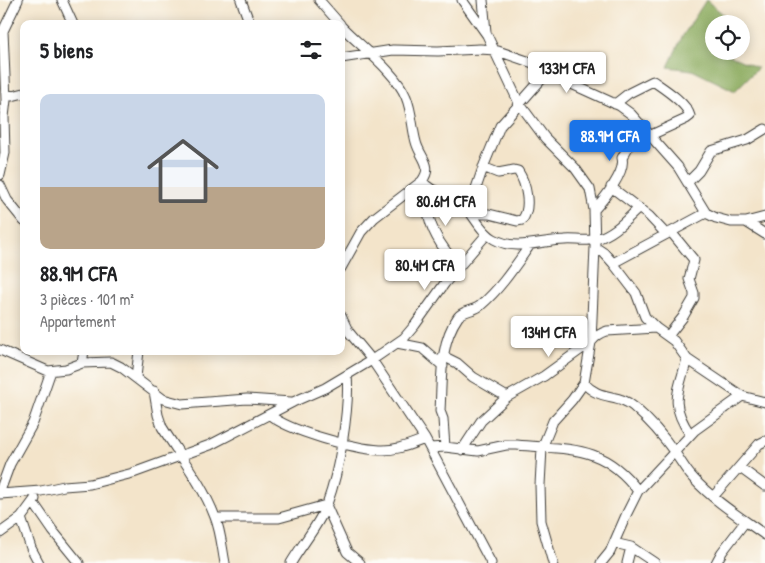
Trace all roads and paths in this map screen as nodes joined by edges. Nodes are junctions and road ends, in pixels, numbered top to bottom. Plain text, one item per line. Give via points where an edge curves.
1 (18, 0) edge
2 (62, 0) edge
3 (241, 0) edge
4 (319, 0) edge
5 (462, 0) edge
6 (483, 0) edge
7 (71, 20) edge
8 (248, 20) edge
9 (336, 20) edge
10 (1, 25) edge
11 (345, 30) edge
12 (486, 33) junction
13 (495, 50) junction
14 (369, 54) junction
15 (345, 57) edge
16 (548, 72) junction
17 (6, 94) junction
18 (20, 94) edge
19 (519, 103) junction
20 (615, 104) junction
21 (641, 124) junction
22 (765, 129) edge
23 (651, 135) junction
24 (2, 154) edge
25 (483, 167) junction
26 (0, 174) edge
27 (688, 182) junction
28 (425, 184) junction
29 (0, 185) edge
30 (611, 187) junction
31 (639, 208) junction
32 (594, 210) junction
33 (469, 211) junction
34 (706, 213) junction
35 (20, 216) edge
36 (765, 217) edge
37 (746, 222) junction
38 (668, 233) junction
39 (487, 234) junction
40 (765, 234) edge
41 (595, 243) junction
42 (530, 245) junction
43 (345, 261) edge
44 (613, 263) junction
45 (459, 266) junction
46 (345, 325) edge
47 (656, 328) junction
48 (668, 336) junction
49 (590, 342) junction
50 (397, 343) junction
51 (0, 350) edge
52 (83, 355) edge
53 (139, 355) edge
54 (443, 356) junction
55 (687, 359) junction
56 (372, 360) junction
57 (82, 363) junction
58 (443, 366) junction
59 (51, 371) junction
60 (347, 375) junction
61 (136, 377) junction
62 (584, 383) junction
63 (154, 391) junction
64 (507, 396) junction
65 (742, 396) junction
66 (292, 402) junction
67 (764, 402) edge
68 (270, 415) junction
69 (690, 434) junction
70 (342, 442) junction
71 (764, 442) edge
72 (428, 443) junction
73 (445, 446) junction
74 (542, 448) junction
75 (462, 450) junction
76 (675, 452) junction
77 (180, 456) junction
78 (739, 468) junction
79 (765, 486) edge
80 (42, 491) junction
81 (638, 491) junction
82 (0, 492) edge
83 (713, 497) junction
84 (33, 502) junction
85 (326, 505) junction
86 (21, 518) junction
87 (216, 518) junction
88 (745, 522) junction
89 (0, 533) edge
90 (765, 535) edge
91 (614, 543) junction
92 (631, 547) junction
93 (39, 563) edge
94 (78, 563) edge
95 (225, 563) edge
96 (291, 563) edge
97 (359, 563) edge
98 (491, 563) edge
99 (553, 563) edge
100 (601, 563) edge
101 (627, 563) edge
102 (655, 563) edge
103 (716, 563) edge

1 - 10 street
2 - 7 street
3 - 8 street
4 - 9 street
5 - 12 street
6 - 12 street
10 - 17 street
11 - 14 street
12 - 13 street
13 - 14 street via 393,50
13 - 16 street via 536,64
13 - 19 street
14 - 15 street
14 - 28 street via 388,71 406,96 416,143 427,168
16 - 19 street
16 - 20 street
17 - 18 street
17 - 24 street
19 - 25 street via 500,126
19 - 32 street via 545,138 582,176 590,189
20 - 21 street
20 - 23 street via 653,81 689,112 686,119
21 - 23 street
21 - 30 street via 622,158 622,170
22 - 27 street via 747,140 711,151
23 - 27 street
24 - 26 street
25 - 33 street
25 - 33 street via 498,173 518,171 526,193 526,215 517,220
27 - 34 street
28 - 33 street via 453,197
28 - 43 street via 374,218 361,232
28 - 45 street via 428,216 442,248
29 - 35 street
30 - 31 street
30 - 32 street
31 - 38 street
31 - 41 street via 618,228
32 - 41 street
33 - 39 street
34 - 37 street via 724,220
34 - 38 street
36 - 37 street
37 - 40 street
38 - 44 street
38 - 48 street via 694,260 689,279 694,298
39 - 42 street via 505,243
39 - 45 street
41 - 42 street via 564,240
41 - 44 street
41 - 49 street
42 - 54 street via 500,286 480,306 459,315
44 - 47 street via 636,293 645,317
45 - 50 street
46 - 56 street
47 - 48 street
47 - 49 street via 600,333
48 - 55 street
49 - 62 street
49 - 64 street via 544,376
50 - 56 street
50 - 58 street via 422,348
51 - 59 street
52 - 57 street
53 - 61 street
54 - 58 street
54 - 64 street
55 - 65 street
55 - 69 street via 677,404 680,419
56 - 60 street
56 - 72 street
57 - 59 street
57 - 61 street via 111,362
58 - 73 street via 440,411
59 - 82 street via 33,423 10,464
60 - 66 street
60 - 70 street
61 - 63 street
62 - 74 street via 553,422
62 - 76 street via 594,393 628,402
63 - 66 street via 163,398 182,404 247,399
63 - 77 street via 162,427
64 - 75 street via 481,420
65 - 67 street
65 - 69 street
66 - 68 street
68 - 70 street via 287,426
68 - 77 street
69 - 76 street
70 - 72 street via 380,450
70 - 85 street
71 - 78 street
72 - 73 street
72 - 98 street
73 - 75 street
74 - 75 street via 506,445 478,451
74 - 81 street via 588,452 626,475
74 - 99 street via 541,521
76 - 81 street
76 - 83 street via 691,476
77 - 80 street via 90,484
77 - 87 street
78 - 79 street
78 - 83 street
80 - 82 street
80 - 84 street
81 - 91 street
83 - 88 street
84 - 86 street
84 - 94 street
85 - 87 street via 279,518
85 - 96 street
85 - 97 street via 347,552
86 - 89 street
86 - 93 street
87 - 95 street
88 - 90 street
88 - 103 street
91 - 92 street
91 - 100 street
92 - 101 street
92 - 102 street

